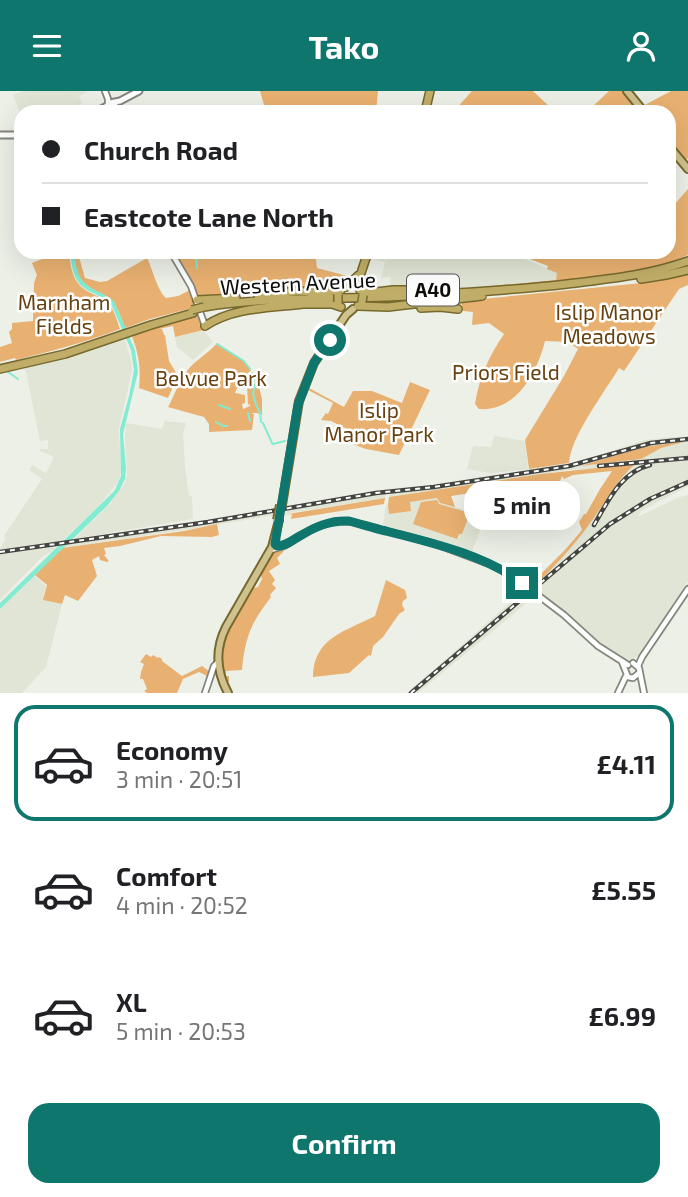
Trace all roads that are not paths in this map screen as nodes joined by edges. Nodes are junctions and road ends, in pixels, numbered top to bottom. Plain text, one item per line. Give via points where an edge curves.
1 (139, 91) edge
2 (627, 91) edge
3 (115, 105) edge
4 (638, 105) edge
5 (676, 155) edge
6 (688, 169) edge
7 (175, 259) edge
8 (366, 259) edge
9 (367, 259) edge
10 (688, 263) edge
11 (636, 277) junction
12 (509, 291) junction
13 (313, 292) junction
14 (341, 298) junction
15 (197, 300) junction
16 (254, 300) junction
17 (358, 300) junction
18 (303, 304) junction
19 (241, 305) junction
20 (396, 306) junction
21 (205, 309) junction
22 (458, 309) dead end
23 (341, 323) junction
24 (205, 325) joint
25 (120, 334) junction
26 (0, 368) edge
27 (273, 546) junction
28 (688, 589) edge
29 (218, 663) junction
30 (632, 671) junction
31 (620, 691) edge
32 (205, 693) edge
33 (228, 693) edge
34 (644, 693) edge

1 - 3 main road
2 - 4 main road
5 - 6 main road
7 - 15 street
8 - 14 highway
9 - 17 highway via 357,283
10 - 11 highway
10 - 11 highway via 666,275
11 - 12 highway, Western Avenue / A40
12 - 16 highway, Western Avenue / A40
12 - 17 highway, A40 via 393,291 368,293
12 - 19 highway, Western Avenue / A40
12 - 20 highway, A40
13 - 14 highway, A40
13 - 15 highway
13 - 16 highway, A40
14 - 17 highway
14 - 17 highway via 351,285
14 - 18 highway, A40 via 332,304
14 - 23 main road via 345,313
15 - 24 street
16 - 21 highway, Western Avenue / A40
17 - 20 highway, A40
17 - 23 main road
18 - 19 highway, A40
18 - 24 highway via 227,314
19 - 21 highway, Western Avenue / A40
20 - 22 highway
21 - 25 highway, Western Avenue / A40, bridge
23 - 27 main road, bridge via 314,363 296,413
25 - 26 highway, Western Avenue / A40
25 - 26 highway, Western Avenue / A40 via 79,350
27 - 29 main road via 222,635
27 - 30 street via 325,523 349,521 447,548 505,571
28 - 30 street
29 - 32 street
29 - 33 main road
30 - 31 street
30 - 34 street

